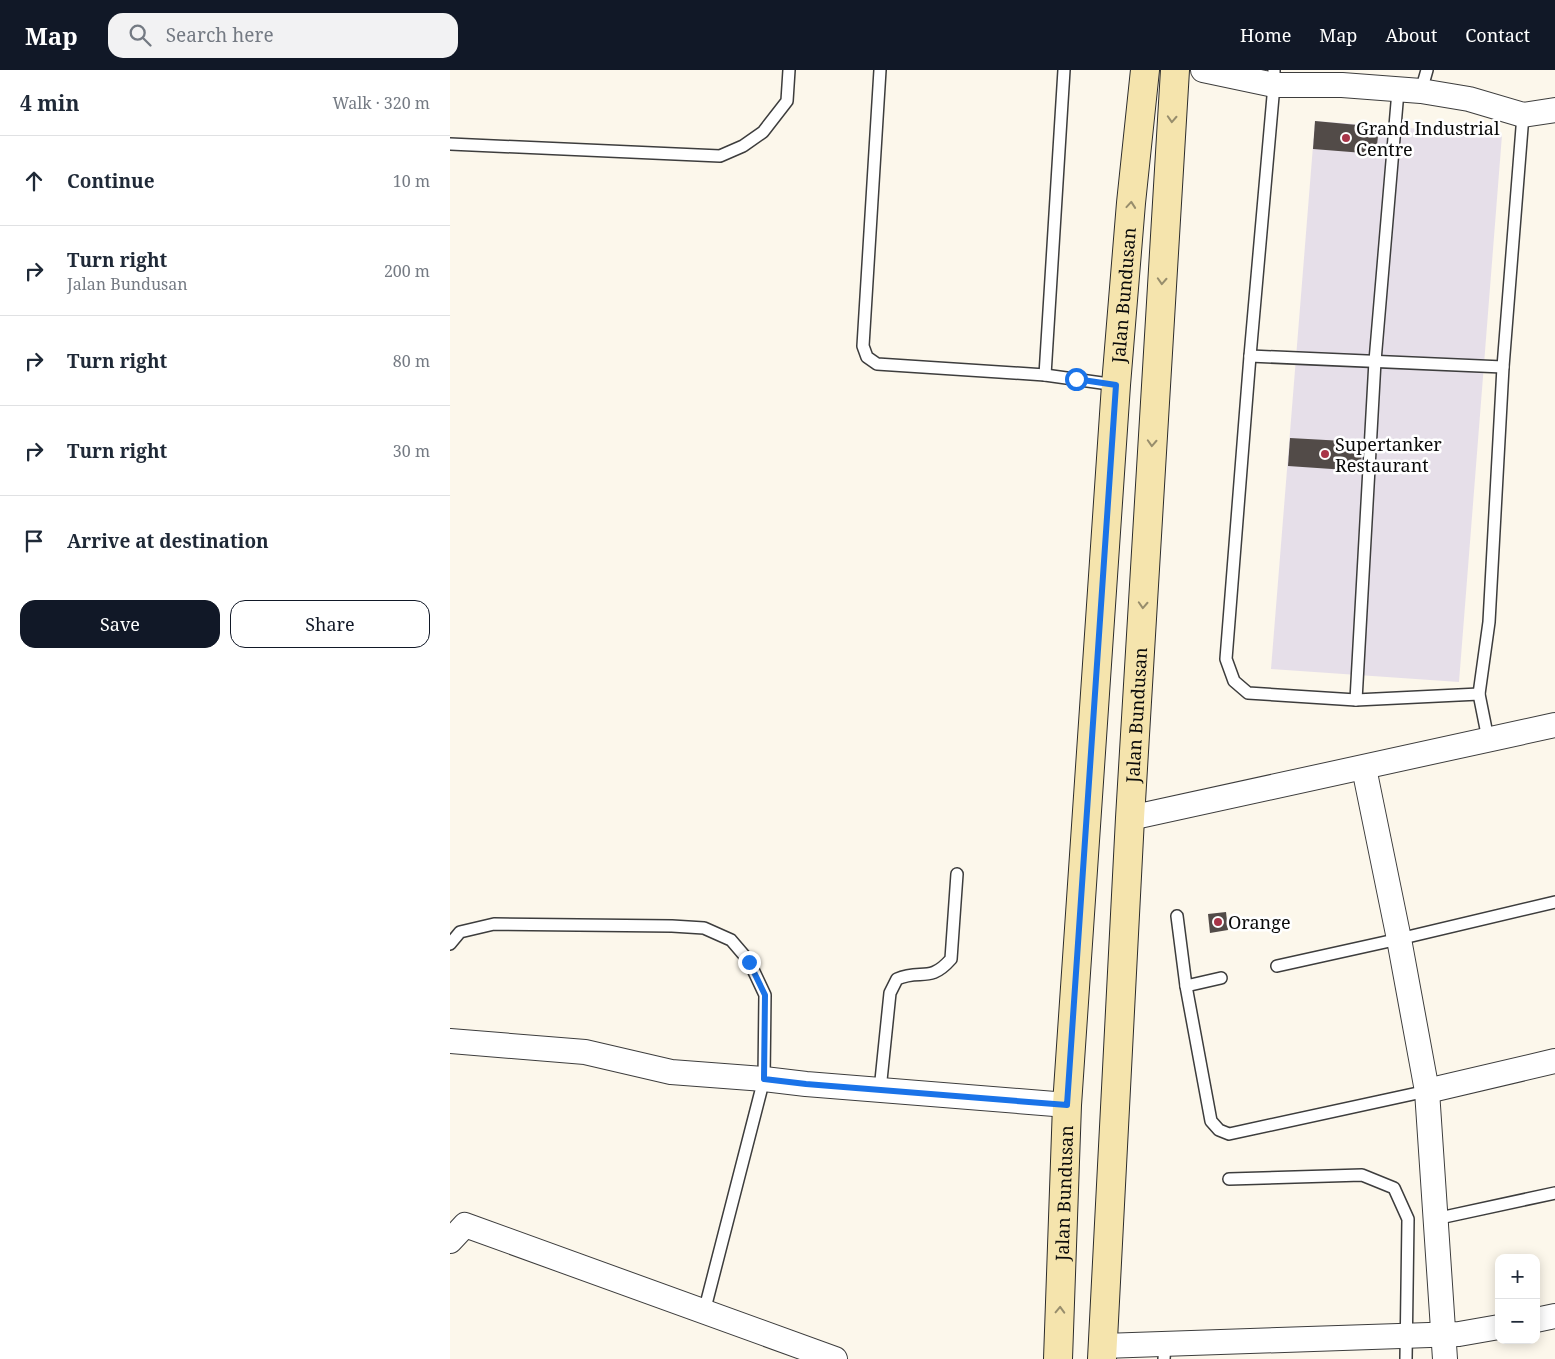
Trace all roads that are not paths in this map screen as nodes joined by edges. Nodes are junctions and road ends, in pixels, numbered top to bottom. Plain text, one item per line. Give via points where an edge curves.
1 (788, 70) edge
2 (880, 70) edge
3 (1064, 70) edge
4 (1144, 70) edge
5 (1175, 70) edge
6 (1204, 70) edge
7 (1274, 78) edge
8 (1415, 84) edge
9 (1555, 110) edge
10 (1523, 115) junction
11 (450, 144) edge
12 (1250, 356) junction
13 (1375, 361) junction
14 (1503, 367) junction
15 (1045, 375) junction
16 (1116, 385) junction
17 (1479, 694) junction
18 (1356, 700) junction
19 (1555, 725) edge
20 (1488, 739) junction
21 (1364, 768) junction
22 (1130, 818) junction
23 (957, 874) dead end
24 (1555, 902) edge
25 (1177, 916) dead end
26 (1399, 939) junction
27 (450, 944) edge
28 (1278, 966) dead end
29 (1222, 978) dead end
30 (1186, 986) junction
31 (450, 1041) edge
32 (1555, 1061) edge
33 (764, 1079) junction
34 (880, 1090) junction
35 (1427, 1091) junction
36 (1067, 1105) junction
37 (1229, 1179) dead end
38 (1555, 1193) edge
39 (1435, 1219) junction
40 (455, 1227) edge
41 (704, 1312) junction
42 (1555, 1316) edge
43 (1540, 1319) edge
44 (1495, 1328) edge
45 (1442, 1334) junction
46 (1405, 1335) junction
47 (1165, 1352) edge
48 (1102, 1353) edge
49 (835, 1359) edge
50 (1058, 1359) edge
51 (1406, 1359) edge
52 (1445, 1359) edge

1 - 11 lane via 787,102 763,132 720,156
2 - 15 lane via 863,346 867,357 877,364
3 - 15 lane
16 -> 4 main road, Jalan Bundusan
5 -> 22 main road, Jalan Bundusan
6 - 7 street
7 - 8 street via 1342,85
7 - 12 lane
8 - 10 street
8 - 13 lane
9 - 10 street
10 - 14 lane
12 - 13 lane
12 - 18 lane via 1226,659 1234,680 1248,693
13 - 14 lane
13 - 18 lane
14 - 17 lane via 1489,622
15 - 16 lane
16 - 36 main road, Jalan Bundusan
17 - 18 lane
17 - 20 lane
19 - 20 street
20 - 21 street
21 - 22 street
21 - 26 street
22 - 48 main road, Jalan Bundusan
23 - 34 lane via 951,959 942,969 929,975 907,974 897,979 890,993
24 - 26 lane
25 - 30 lane
26 - 28 lane
26 - 35 street
27 - 33 lane via 460,932 494,924 704,928 731,940 749,962 765,995
29 - 30 lane
30 - 35 lane via 1211,1121 1219,1130 1229,1134
31 - 33 street via 585,1052 671,1072
32 - 35 street
33 - 34 street
33 - 41 lane
34 - 36 street
35 - 39 street
50 -> 36 main road, Jalan Bundusan
37 - 46 lane via 1362,1176 1394,1188 1408,1219
38 - 39 lane
39 - 45 street
40 - 41 street
41 - 49 street
42 - 43 street
44 - 45 street
45 - 46 street
45 - 52 street
46 - 47 street
46 - 51 lane
47 - 48 street

